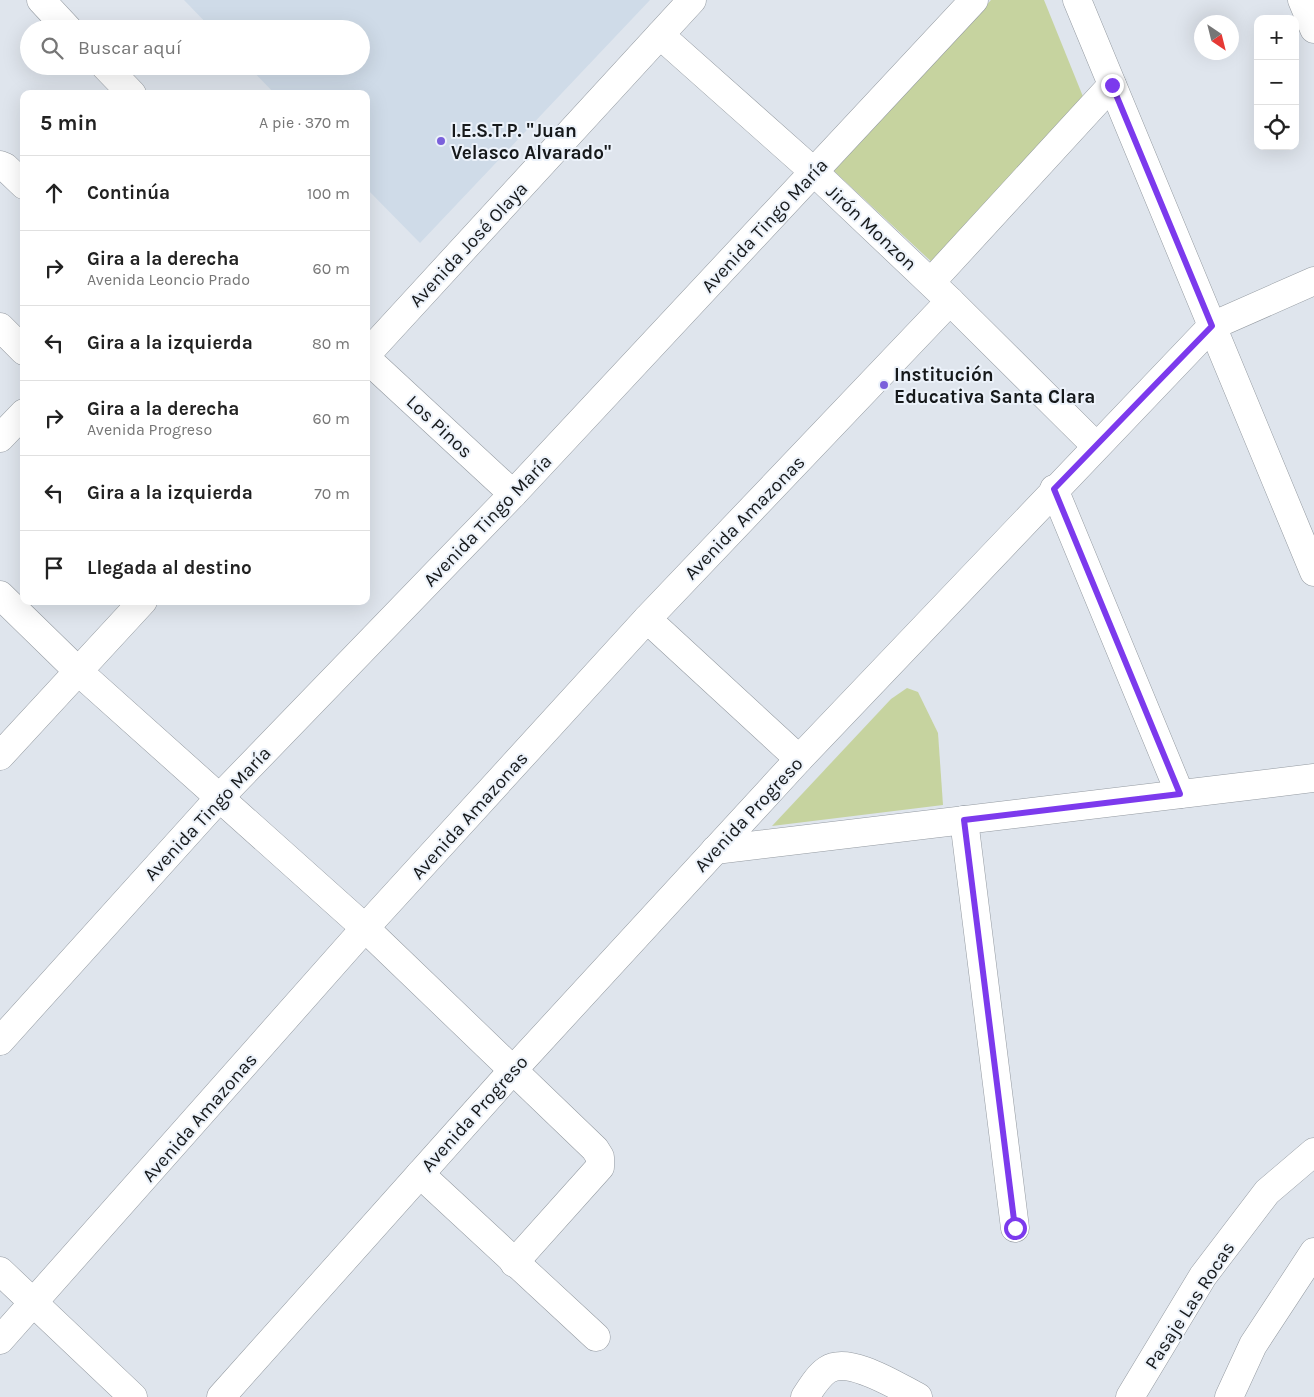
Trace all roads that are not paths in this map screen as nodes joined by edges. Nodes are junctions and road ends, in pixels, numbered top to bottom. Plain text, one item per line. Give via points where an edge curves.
1 (40, 0) edge
2 (692, 0) edge
3 (974, 0) edge
4 (1077, 0) edge
5 (1302, 0) edge
6 (59, 20) edge
7 (1314, 29) edge
8 (660, 35) junction
9 (114, 75) edge
10 (1112, 85) junction
11 (128, 90) edge
12 (0, 165) edge
13 (813, 171) junction
14 (20, 181) edge
15 (1314, 280) edge
16 (931, 282) junction
17 (950, 301) junction
18 (1212, 326) junction
19 (0, 327) edge
20 (370, 345) edge
21 (20, 347) edge
22 (370, 347) edge
23 (20, 417) edge
24 (0, 438) edge
25 (1096, 446) junction
26 (1054, 489) junction
27 (513, 494) junction
28 (1314, 572) edge
29 (0, 595) edge
30 (139, 605) edge
31 (647, 619) junction
32 (79, 672) junction
33 (0, 756) edge
34 (798, 758) junction
35 (1314, 778) edge
36 (1180, 794) junction
37 (221, 796) junction
38 (964, 820) junction
39 (715, 850) junction
40 (365, 928) junction
41 (0, 1041) edge
42 (513, 1070) junction
43 (1314, 1152) edge
44 (420, 1174) junction
45 (1015, 1228) dead end
46 (1314, 1252) edge
47 (514, 1263) junction
48 (0, 1271) edge
49 (34, 1304) junction
50 (596, 1337) dead end
51 (0, 1340) edge
52 (133, 1397) edge
53 (221, 1397) edge
54 (805, 1397) edge
55 (918, 1397) edge
56 (1130, 1397) edge
57 (1229, 1397) edge

1 - 6 street
2 - 8 street, Avenida José Olaya
3 - 13 street, Avenida Tingo María
4 - 10 street
5 - 7 street
8 - 13 street, Jirón Monzon
8 - 20 street, Avenida José Olaya
9 - 11 street
10 - 16 street
10 - 18 street
12 - 14 street
13 - 16 street, Jirón Monzon
13 - 27 street, Avenida Tingo María
15 - 18 street, Avenida Progreso
16 - 17 street, Jirón Monzon
17 - 25 street, Jirón Monzon
17 - 31 street, Avenida Amazonas
18 - 25 street, Avenida Progreso
18 - 28 street
19 - 21 street
22 - 27 street, Los Pinos
23 - 24 street
25 - 26 street, Avenida Progreso
26 - 34 street, Avenida Progreso
26 - 36 street
27 - 37 street, Avenida Tingo María
29 - 32 street
30 - 32 street
31 - 34 street
31 - 40 street, Avenida Amazonas
32 - 33 street
32 - 37 street
34 - 39 street, Avenida Progreso
35 - 36 street
36 - 38 street
37 - 40 street
37 - 41 street, Avenida Tingo María
38 - 39 street
38 - 45 street
39 - 42 street, Avenida Progreso
40 - 42 street
40 - 49 street, Avenida Amazonas
42 - 44 street, Avenida Progreso
42 - 47 street via 595,1149 600,1158 600,1167
43 - 56 street, Pasaje Las Rocas via 1267,1192 1203,1276
44 - 47 street
44 - 53 street, Avenida Progreso
46 - 57 street via 1253,1345
47 - 50 street
48 - 49 street
49 - 51 street, Avenida Amazonas
49 - 52 street
54 - 55 street via 828,1369 837,1366 857,1368

